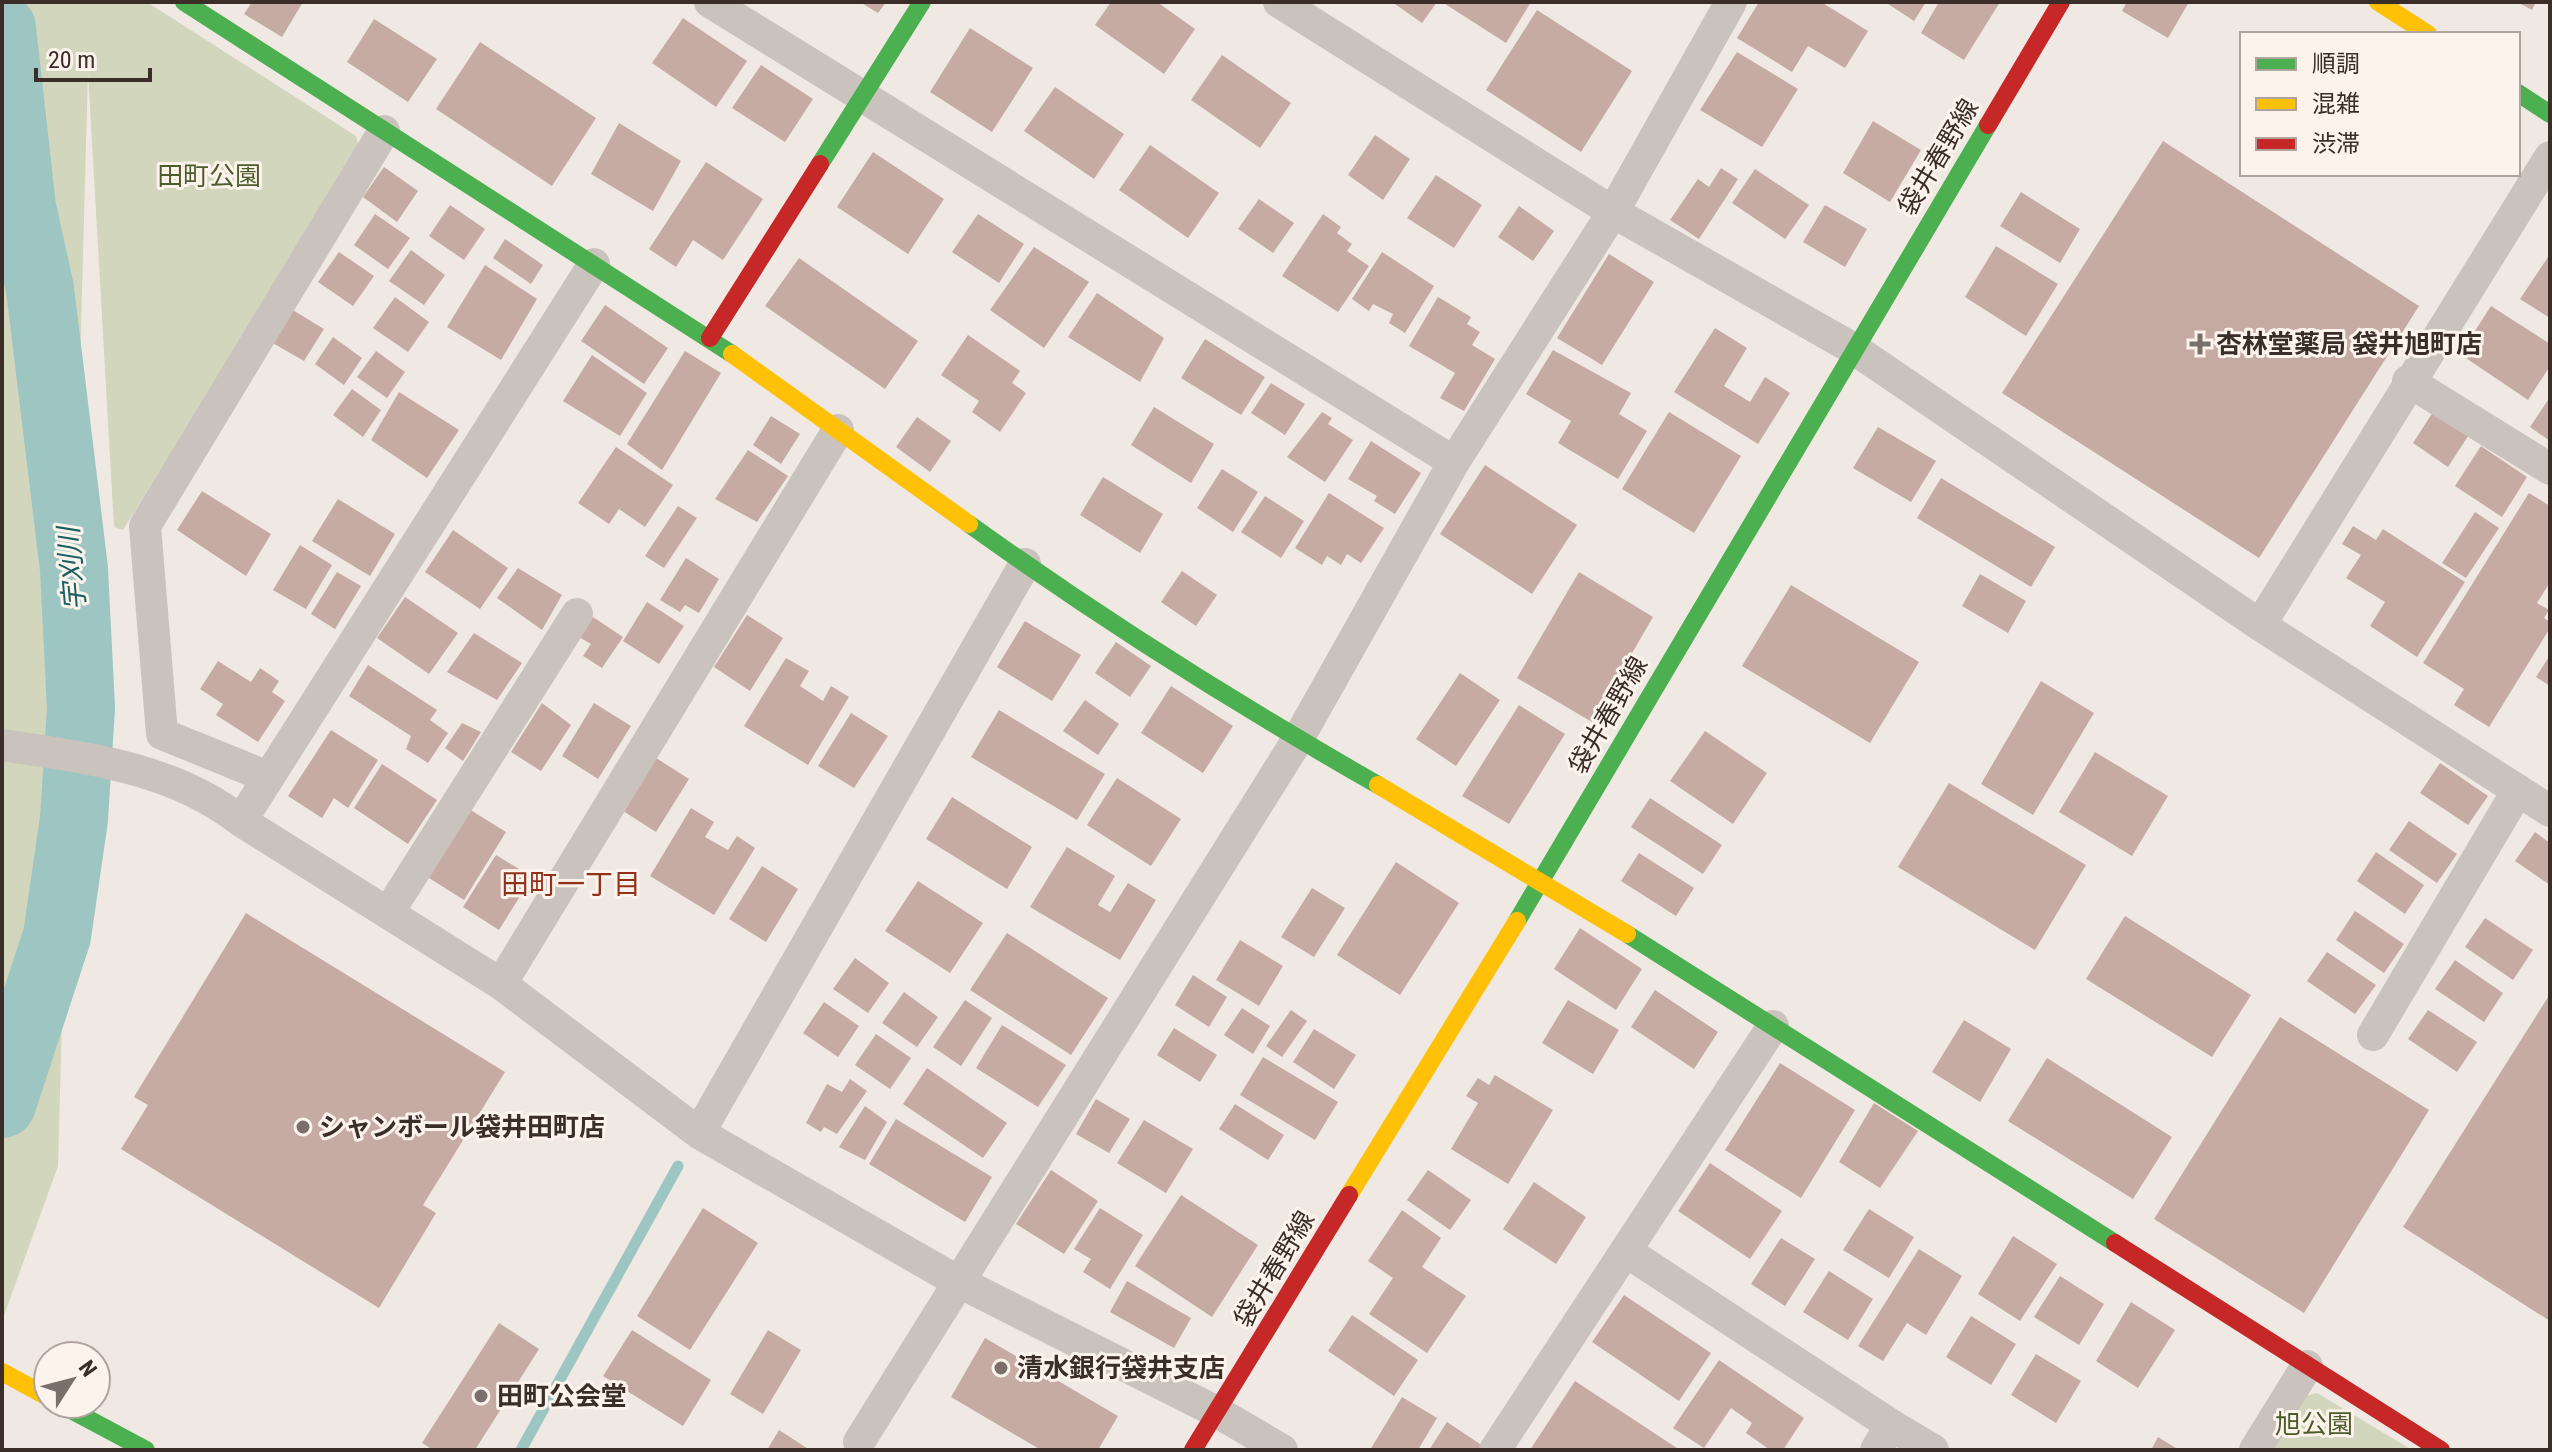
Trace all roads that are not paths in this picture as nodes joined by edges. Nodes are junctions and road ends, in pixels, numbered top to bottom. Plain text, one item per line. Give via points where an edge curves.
1 (184, 2) edge
2 (710, 2) edge
3 (922, 2) edge
4 (1279, 2) edge
5 (1731, 2) edge
6 (2061, 2) edge
7 (2390, 5) edge
8 (2425, 32) edge
9 (2520, 94) edge
10 (863, 98) junction
11 (2550, 114) edge
12 (384, 131) junction
13 (2550, 157) edge
14 (1613, 212) junction
15 (594, 264) junction
16 (710, 338) junction
17 (1854, 349) junction
18 (2408, 381) junction
19 (838, 430) junction
20 (1454, 462) junction
21 (2550, 469) edge
22 (1025, 564) junction
23 (577, 614) dead end
24 (2260, 625) junction
25 (1298, 739) junction
26 (2, 745) edge
27 (268, 777) junction
28 (2518, 790) junction
29 (2550, 811) edge
30 (241, 821) junction
31 (1542, 880) junction
32 (388, 913) junction
33 (501, 984) junction
34 (1773, 1026) junction
35 (2373, 1035) dead end
36 (699, 1133) junction
37 (1627, 1252) junction
38 (957, 1281) junction
39 (2307, 1366) junction
40 (3, 1373) edge
41 (32, 1388) edge
42 (1217, 1412) junction
43 (90, 1420) edge
44 (1884, 1438) edge
45 (859, 1442) dead end
46 (146, 1450) edge
47 (1193, 1450) edge
48 (1282, 1450) edge
49 (1495, 1450) edge
50 (1933, 1450) edge
51 (2255, 1450) edge
52 (2441, 1450) edge

1 - 12 street
2 - 10 street
3 - 10 street
4 - 14 street
5 - 14 street
6 - 17 street, 袋井春野線
7 - 8 street
9 - 11 street
10 - 16 street
10 - 20 street
12 - 15 street
12 - 27 street via 145,526 162,734
13 - 18 street
14 - 17 street
14 - 20 street
15 - 16 street
15 - 27 street
16 - 19 street
17 - 24 street
17 - 31 street, 袋井春野線
18 - 21 street
18 - 24 street
19 - 22 street
19 - 33 street
20 - 25 street
22 - 25 street
22 - 36 street
23 - 32 street
24 - 28 street
25 - 31 street
25 - 38 street
26 - 30 street via 123,764 212,799
27 - 30 street
28 - 29 street
28 - 35 street
30 - 32 street
31 - 34 street
31 - 42 street, 袋井春野線
32 - 33 street
33 - 36 street
34 - 37 street
34 - 39 street
36 - 38 street
37 - 44 street
37 - 49 street
38 - 42 street
38 - 45 street
39 - 51 street
39 - 52 street
40 - 41 street
42 - 47 street, 袋井春野線
42 - 48 street
43 - 46 street
44 - 50 street

